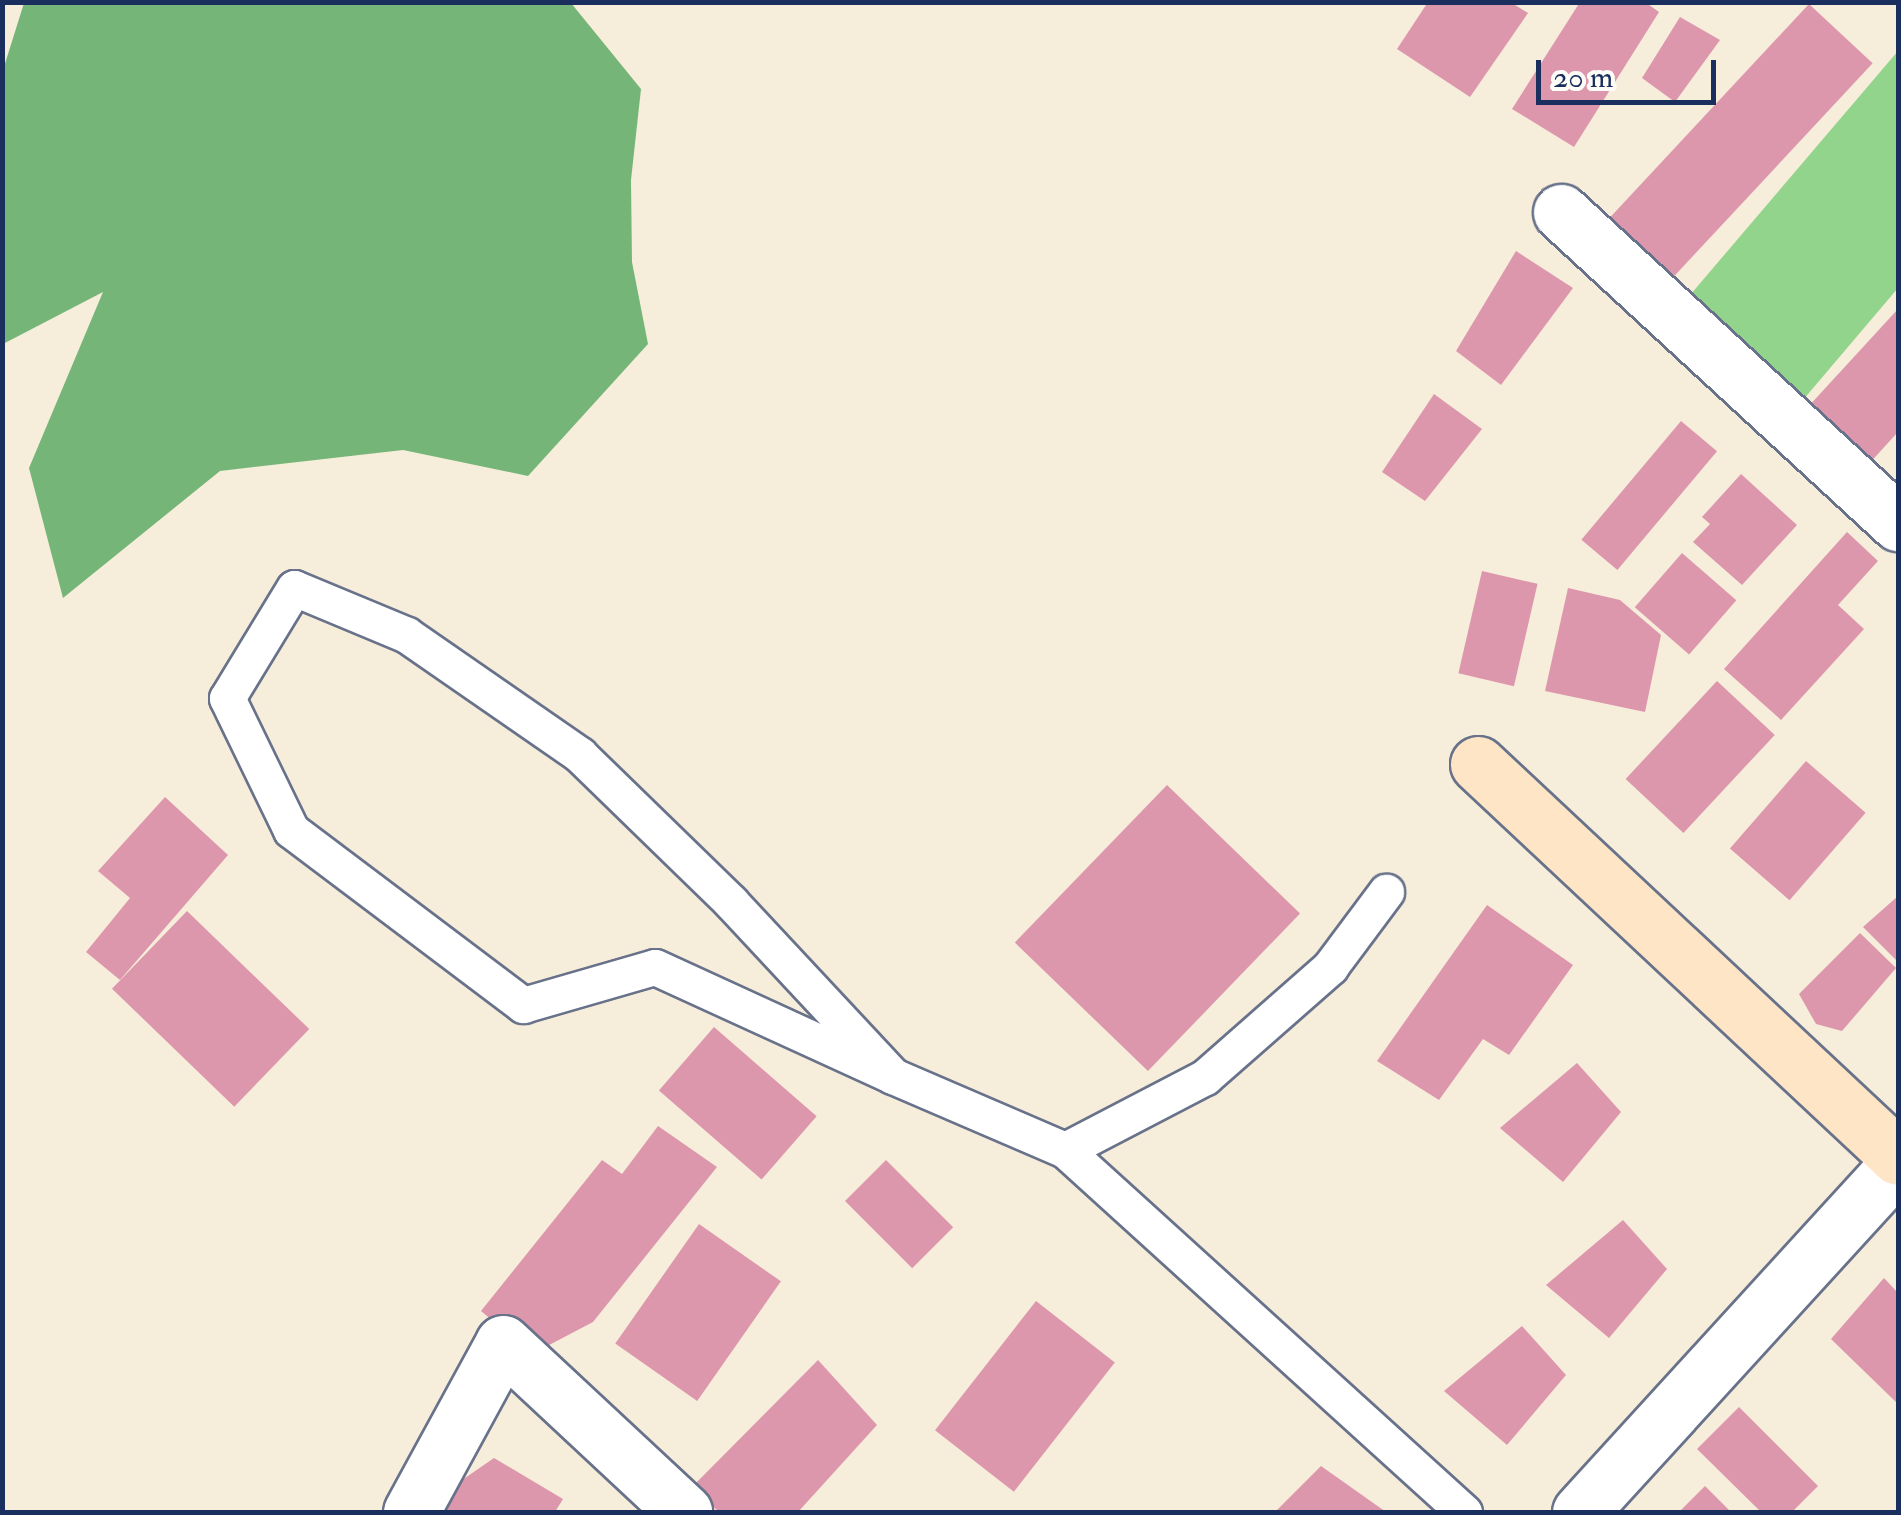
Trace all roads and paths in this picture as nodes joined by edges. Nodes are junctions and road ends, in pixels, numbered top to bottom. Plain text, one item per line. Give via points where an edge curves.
1 (1562, 212) dead end
2 (1898, 523) edge
3 (1478, 764) dead end
4 (1386, 892) dead end
5 (893, 1076) junction
6 (1064, 1150) junction
7 (1898, 1160) edge
8 (411, 1512) edge
9 (684, 1512) edge
10 (1464, 1512) edge
11 (1580, 1512) edge

1 - 2 street
3 - 7 street
4 - 6 lane via 1330,968 1204,1078
5 - 5 lane via 731,902 580,755 407,636 294,588 227,698 291,830 524,1004 654,967
5 - 6 lane
6 - 10 lane
7 - 11 street
8 - 9 street via 503,1342

